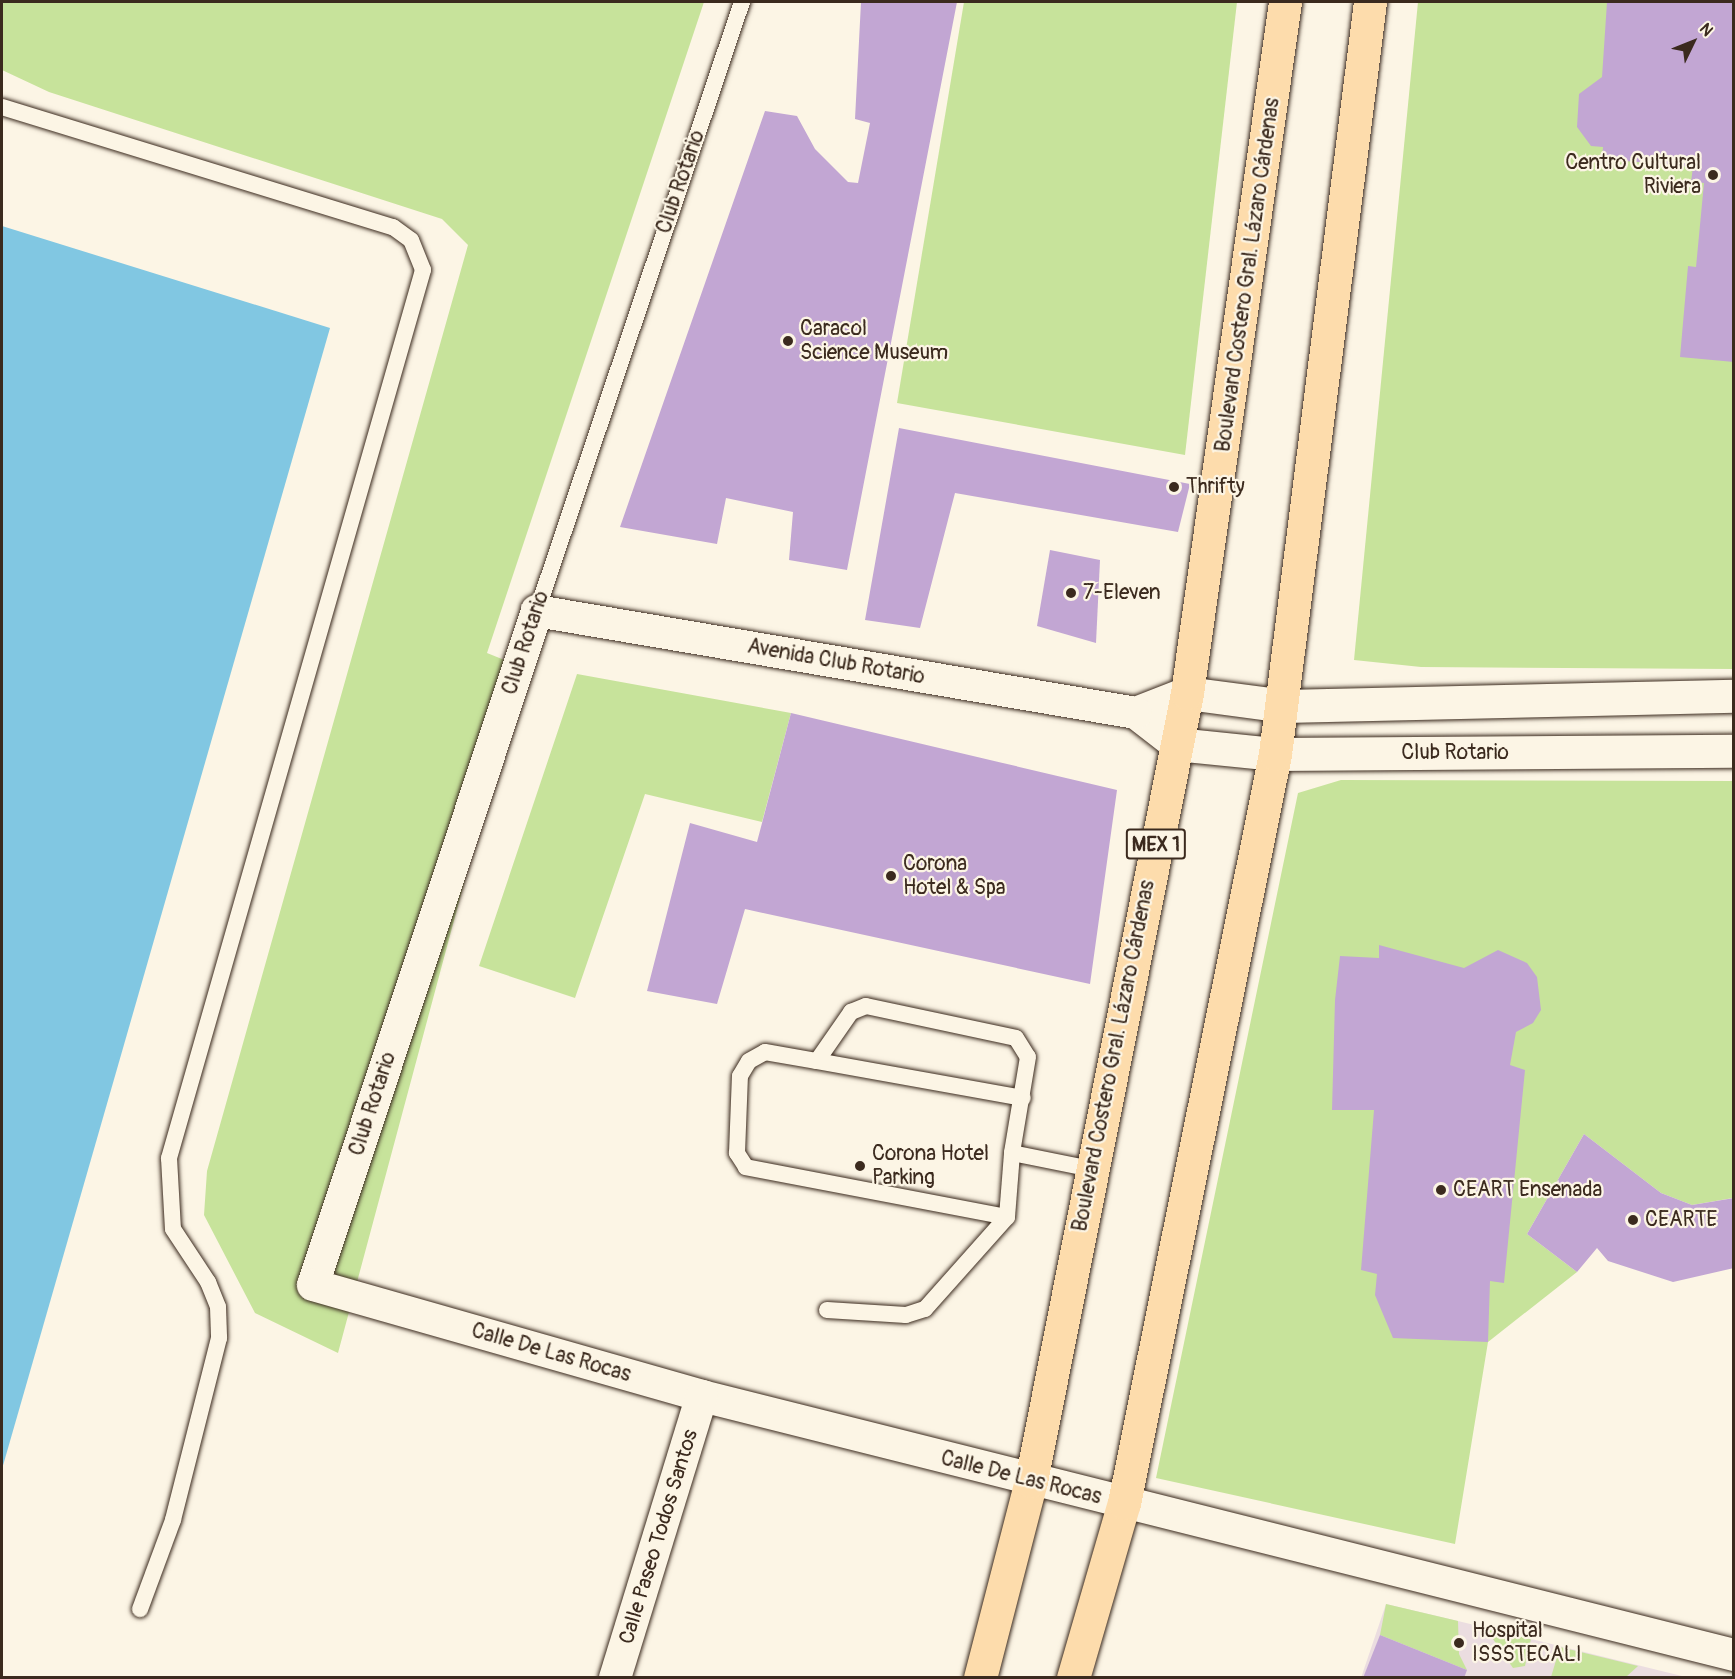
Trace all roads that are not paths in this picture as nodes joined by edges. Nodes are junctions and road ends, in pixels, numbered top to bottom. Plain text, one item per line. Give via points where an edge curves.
1 (742, 2) edge
2 (1285, 2) edge
3 (1370, 2) edge
4 (2, 107) edge
5 (537, 611) junction
6 (1187, 693) junction
7 (1734, 696) edge
8 (1284, 706) junction
9 (1136, 713) junction
10 (1176, 744) junction
11 (1734, 751) edge
12 (1275, 754) junction
13 (817, 1062) junction
14 (1023, 1098) junction
15 (1012, 1153) junction
16 (1091, 1169) junction
17 (1006, 1216) junction
18 (313, 1285) joint
19 (827, 1310) dead end
20 (702, 1396) junction
21 (1031, 1481) junction
22 (1124, 1503) junction
23 (140, 1609) dead end
24 (1734, 1655) edge
25 (615, 1677) edge
26 (980, 1677) edge
27 (1072, 1677) edge

1 - 5 lane, Club Rotario
2 - 6 highway, Boulevard Costero Gral. Lázaro Cárdenas / MEX 1
3 - 8 highway
4 - 23 lane via 393,227 411,240 423,270 169,1158 173,1229 208,1282 218,1307 219,1338 170,1530
5 - 9 street, Avenida Club Rotario
5 - 18 street, Club Rotario
6 - 8 main road
6 - 9 street
6 - 10 highway, Boulevard Costero Gral. Lázaro Cárdenas / MEX 1
7 - 8 main road
8 - 12 highway
9 - 10 street, Avenida Club Rotario
10 - 12 main road, Club Rotario
10 - 16 highway, Boulevard Costero Gral. Lázaro Cárdenas / MEX 1
11 - 12 main road, Club Rotario
12 - 22 highway
13 - 14 lane
13 - 14 lane via 850,1012 866,1006 1016,1038 1028,1057
13 - 17 lane via 765,1052 749,1061 740,1076 737,1154 746,1167
14 - 15 lane
15 - 16 lane
15 - 17 lane
16 - 21 highway, Boulevard Costero Gral. Lázaro Cárdenas / MEX 1
17 - 19 lane via 925,1309 906,1315
18 - 20 street, Calle De Las Rocas
20 - 21 street, Calle De Las Rocas
20 - 25 street, Calle Paseo Todos Santos
21 - 22 street, Calle De Las Rocas
21 - 26 highway, Boulevard Costero Gral. Lázaro Cárdenas / MEX 1
22 - 24 street, Calle De Las Rocas
22 - 27 highway

